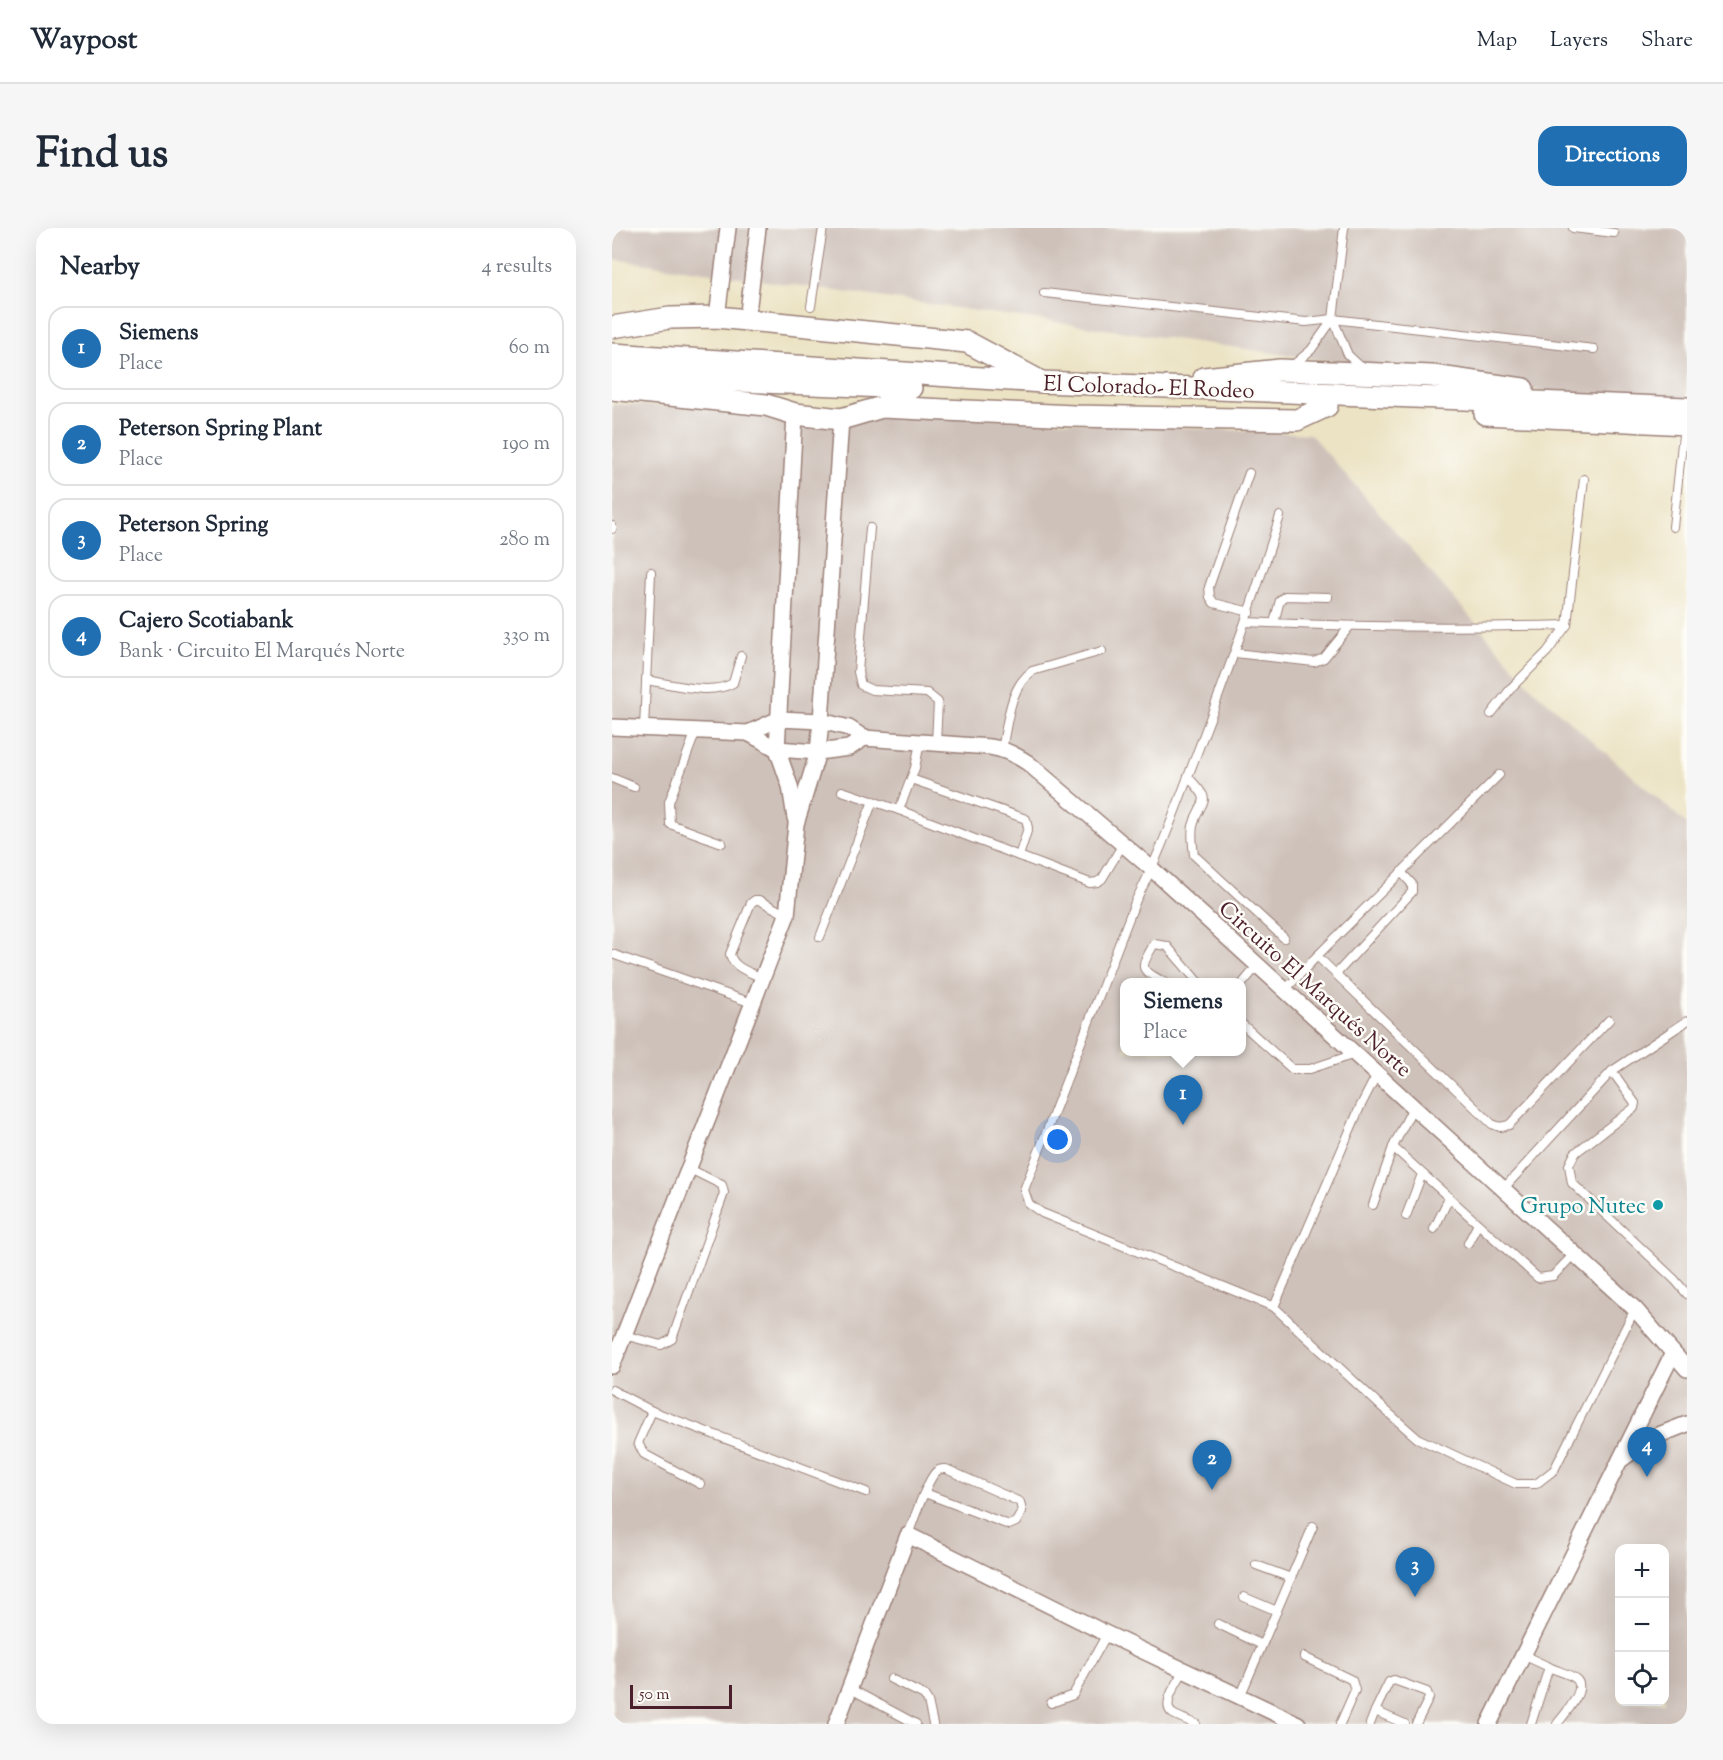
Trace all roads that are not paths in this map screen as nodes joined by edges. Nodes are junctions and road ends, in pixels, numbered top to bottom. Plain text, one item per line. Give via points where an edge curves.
1 (728, 228) edge
2 (758, 228) edge
3 (823, 228) edge
4 (1344, 228) edge
5 (1574, 228) edge
6 (1614, 233) dead end
7 (1044, 293) dead end
8 (811, 306) dead end
9 (717, 317) junction
10 (1333, 319) junction
11 (747, 321) junction
12 (612, 327) edge
13 (1594, 349) dead end
14 (612, 354) edge
15 (1288, 370) junction
16 (612, 373) edge
17 (1369, 373) junction
18 (1042, 382) junction
19 (1135, 386) junction
20 (612, 389) edge
21 (1639, 405) junction
22 (1327, 406) junction
23 (795, 414) junction
24 (841, 419) junction
25 (1686, 419) edge
26 (1249, 473) dead end
27 (1584, 479) dead end
28 (1280, 516) dead end
29 (1674, 527) dead end
30 (870, 528) dead end
31 (651, 572) dead end
32 (1328, 597) dead end
33 (1250, 612) junction
34 (1246, 622) junction
35 (1274, 623) junction
36 (1567, 625) junction
37 (1350, 626) junction
38 (1102, 651) dead end
39 (1235, 653) junction
40 (741, 656) dead end
41 (646, 680) junction
42 (1491, 714) dead end
43 (779, 719) junction
44 (821, 721) junction
45 (612, 727) edge
46 (644, 728) junction
47 (696, 731) junction
48 (748, 733) junction
49 (864, 738) junction
50 (920, 742) junction
51 (936, 743) junction
52 (777, 749) junction
53 (1002, 749) junction
54 (818, 752) junction
55 (1499, 775) dead end
56 (1188, 777) junction
57 (612, 778) edge
58 (911, 779) junction
59 (634, 787) dead end
60 (842, 791) dead end
61 (873, 801) junction
62 (899, 810) junction
63 (796, 824) junction
64 (722, 843) dead end
65 (1123, 844) junction
66 (1019, 856) junction
67 (1152, 869) junction
68 (1401, 872) junction
69 (787, 915) junction
70 (820, 937) dead end
71 (1284, 938) dead end
72 (612, 954) edge
73 (1317, 956) junction
74 (1258, 965) junction
75 (1336, 974) junction
76 (762, 978) junction
77 (1157, 978) edge
78 (1195, 978) edge
79 (1246, 979) edge
80 (1285, 990) junction
81 (752, 1003) junction
82 (1609, 1020) dead end
83 (1687, 1021) edge
84 (1246, 1028) edge
85 (1355, 1054) junction
86 (1612, 1071) junction
87 (1377, 1074) junction
88 (1413, 1107) junction
89 (1393, 1148) junction
90 (688, 1168) junction
91 (1422, 1174) junction
92 (1503, 1189) junction
93 (1449, 1197) junction
94 (1373, 1205) dead end
95 (1406, 1215) dead end
96 (1478, 1224) junction
97 (1434, 1229) dead end
98 (1468, 1243) dead end
99 (1574, 1254) junction
100 (1687, 1294) edge
101 (1274, 1307) junction
102 (1635, 1310) junction
103 (624, 1335) junction
104 (1673, 1353) junction
105 (612, 1365) edge
106 (1687, 1369) edge
107 (612, 1390) edge
108 (652, 1411) junction
109 (1687, 1424) edge
110 (1619, 1461) junction
111 (700, 1484) dead end
112 (866, 1492) dead end
113 (924, 1493) junction
114 (1313, 1526) dead end
115 (908, 1535) junction
116 (1256, 1565) dead end
117 (1291, 1578) junction
118 (1244, 1597) dead end
119 (1277, 1611) junction
120 (1218, 1624) dead end
121 (1107, 1634) junction
122 (1262, 1645) junction
123 (1523, 1655) junction
124 (1304, 1657) dead end
125 (1550, 1668) junction
126 (1184, 1670) junction
127 (891, 1679) dead end
128 (849, 1688) junction
129 (1240, 1697) junction
130 (1051, 1703) dead end
131 (1375, 1711) junction
132 (836, 1724) edge
133 (916, 1724) edge
134 (933, 1724) edge
135 (1196, 1724) edge
136 (1298, 1724) edge
137 (1340, 1724) edge
138 (1370, 1724) edge
139 (1404, 1724) edge
140 (1416, 1724) edge
141 (1489, 1724) edge
142 (1531, 1724) edge
143 (1557, 1724) edge

1 - 9 street
2 - 11 street
3 - 8 lane
4 - 10 lane
5 - 6 lane
7 - 10 lane via 1306,322
9 - 11 main road
9 - 12 main road via 670,318
10 - 13 lane
10 - 15 lane via 1311,350
10 - 17 lane via 1348,355
11 - 18 main road via 967,342
14 - 18 main road, El Colorado- El Rodeo
15 - 17 main road
15 - 19 main road
16 - 22 main road, El Colorado- El Rodeo
17 - 21 main road via 1432,376
18 - 19 main road, El Colorado- El Rodeo
19 - 21 main road, El Colorado- El Rodeo
20 - 23 main road via 766,405
21 - 25 main road, El Colorado- El Rodeo
22 - 24 main road via 1297,420 882,407
22 - 25 main road, El Colorado- El Rodeo
23 - 24 main road
23 - 43 street
24 - 44 street
25 - 29 lane
26 - 33 lane via 1209,587 1214,603
27 - 36 lane
28 - 33 lane
30 - 51 lane via 858,672 861,685 872,690 927,693 938,702
31 - 41 lane
32 - 35 lane via 1285,596 1280,600
33 - 34 lane
34 - 35 lane
34 - 39 lane
35 - 37 lane
36 - 37 lane
36 - 42 lane
37 - 39 lane via 1324,658 1314,662
38 - 53 lane via 1032,671 1023,678 1015,691
39 - 56 lane
40 - 41 lane via 733,683 724,688 713,690
41 - 46 lane
43 - 44 street, Circuito El Marqués Norte
43 - 48 street, Circuito El Marqués Norte
43 - 52 street
44 - 49 street, Circuito El Marqués Norte via 849,728
44 - 54 street
45 - 46 street, Circuito El Marqués Norte
46 - 47 street, Circuito El Marqués Norte
47 - 48 street, Circuito El Marqués Norte
47 - 64 lane via 669,802 670,824
48 - 52 street, Circuito El Marqués Norte
49 - 50 street, Circuito El Marqués Norte
49 - 54 street, Circuito El Marqués Norte via 849,748
50 - 51 street, Circuito El Marqués Norte
50 - 58 lane
51 - 53 street, Circuito El Marqués Norte
52 - 54 street, Circuito El Marqués Norte
52 - 63 street via 790,786
53 - 65 street, Circuito El Marqués Norte via 1028,762
54 - 63 street
55 - 68 lane
56 - 67 lane
56 - 71 lane via 1204,798 1193,825 1194,855
57 - 59 lane
58 - 62 lane
58 - 66 lane via 1026,819 1028,828
60 - 61 lane
61 - 62 lane
61 - 70 lane
62 - 66 lane
63 - 69 street
65 - 66 lane via 1102,879 1090,883
65 - 67 street, Circuito El Marqués Norte
67 - 74 street, Circuito El Marqués Norte
67 - 101 lane via 1136,900 1024,1190 1029,1204 1042,1213
68 - 73 lane
68 - 75 lane via 1412,884 1412,892
69 - 76 street
69 - 76 lane via 755,900 730,954 736,966
72 - 81 lane
73 - 75 lane
73 - 80 lane
74 - 79 lane
74 - 80 street, Circuito El Marqués Norte
75 - 82 lane via 1492,1124 1500,1127 1509,1125
76 - 81 street
77 - 78 lane via 1146,972 1143,964 1154,944 1167,946
80 - 85 street, Circuito El Marqués Norte
81 - 90 street
83 - 86 lane
84 - 85 lane via 1292,1069 1310,1069
85 - 87 street, Circuito El Marqués Norte
86 - 92 lane
86 - 100 lane via 1635,1103 1634,1108 1575,1153 1569,1166 1572,1183
87 - 88 street, Circuito El Marqués Norte
87 - 101 lane
88 - 89 lane
88 - 92 street, Circuito El Marqués Norte
89 - 91 lane
89 - 94 lane
90 - 103 street
90 - 103 lane via 722,1185 724,1193 672,1339 661,1345
91 - 93 lane
91 - 95 lane
92 - 99 street, Circuito El Marqués Norte
93 - 96 lane
93 - 97 lane
96 - 98 lane
96 - 99 lane via 1538,1278 1552,1276
99 - 102 street, Circuito El Marqués Norte
101 - 102 lane via 1417,1438 1516,1484 1536,1484 1554,1470
102 - 104 street, Circuito El Marqués Norte
103 - 105 street
104 - 106 street, Circuito El Marqués Norte
104 - 110 street
107 - 108 lane
108 - 111 lane via 638,1443 640,1449
108 - 112 lane
109 - 110 street via 1650,1438
110 - 123 street
113 - 113 lane via 1009,1525 1016,1522 1022,1511 1020,1502 946,1469 936,1472
113 - 115 lane
114 - 117 lane
115 - 121 street
115 - 128 street
116 - 117 lane
117 - 119 lane
118 - 119 lane
119 - 122 lane
120 - 122 lane
121 - 126 street
121 - 130 lane via 1073,1695
122 - 129 lane
123 - 125 lane
123 - 141 street
124 - 137 lane via 1352,1680 1355,1690
125 - 142 lane
125 - 143 lane via 1576,1679 1580,1685 1580,1692
126 - 129 street
126 - 135 lane via 1168,1708
127 - 134 lane via 924,1695
128 - 132 street
128 - 133 lane
129 - 136 street
131 - 138 lane
131 - 139 lane
131 - 140 lane via 1389,1682 1394,1680 1429,1694

